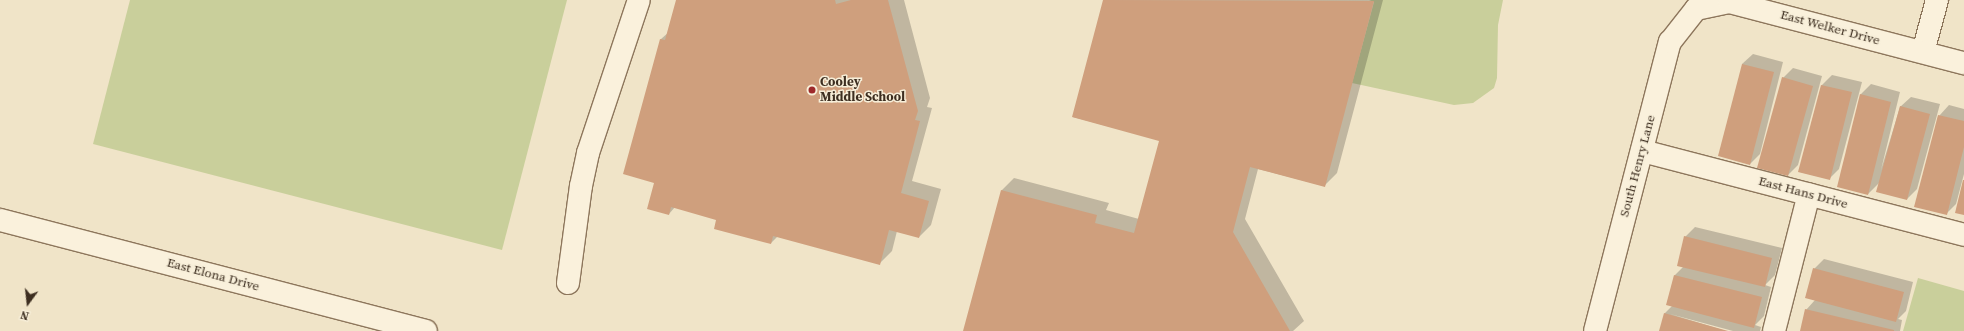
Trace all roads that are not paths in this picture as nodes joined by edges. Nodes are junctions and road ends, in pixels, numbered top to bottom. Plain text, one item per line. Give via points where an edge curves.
1 (639, 0) edge
2 (1937, 0) edge
3 (1696, 9) joint
4 (1923, 52) junction
5 (1964, 63) edge
6 (1642, 151) junction
7 (1809, 194) junction
8 (0, 220) edge
9 (1964, 235) edge
10 (568, 283) dead end
11 (426, 331) edge
12 (1595, 331) edge
13 (1774, 331) edge

1 - 10 street via 588,153
2 - 4 street
3 - 4 street, East Welker Drive via 1729,2
3 - 6 street, South Henry Lane via 1670,42
4 - 5 street, East Welker Drive
6 - 7 street, East Hans Drive
6 - 12 street, South Henry Lane
7 - 9 street, East Hans Drive
7 - 13 street
8 - 11 street, East Elona Drive

